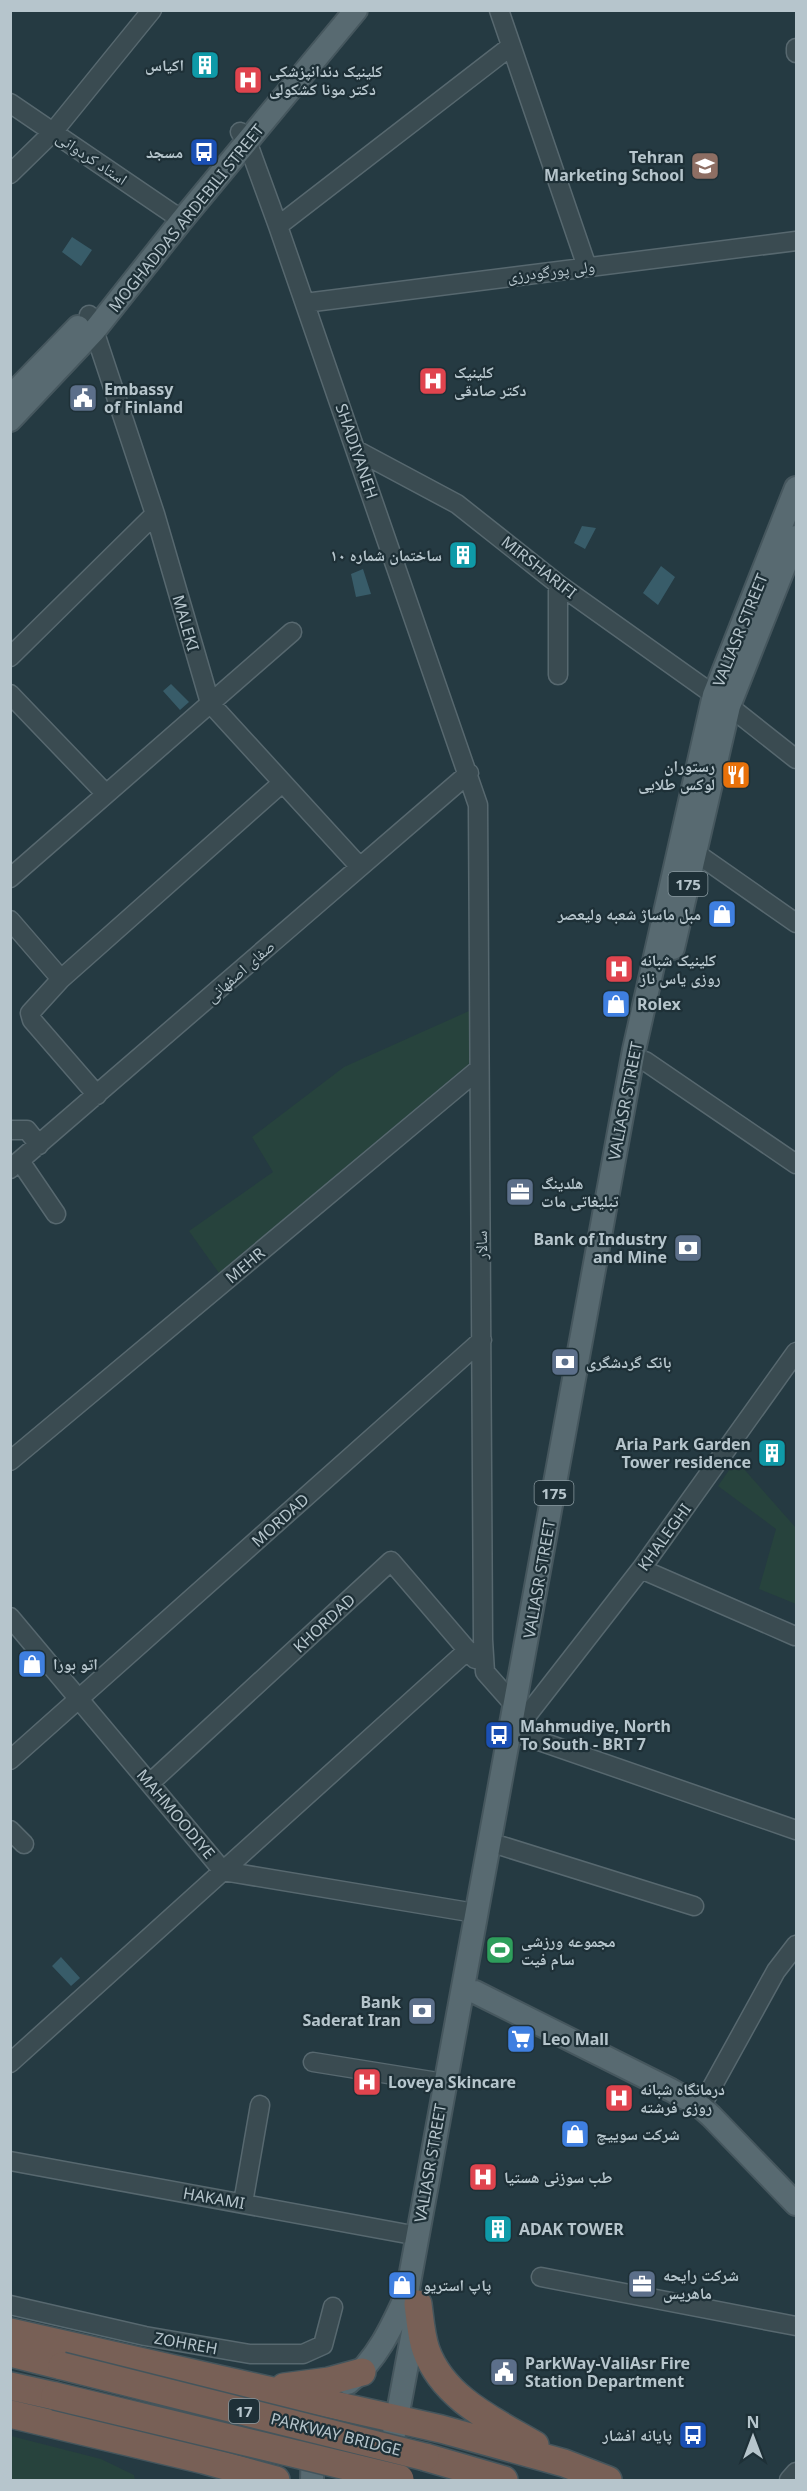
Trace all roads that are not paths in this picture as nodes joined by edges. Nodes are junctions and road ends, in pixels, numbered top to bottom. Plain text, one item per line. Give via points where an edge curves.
1 (152, 10) edge
2 (341, 10) edge
3 (356, 10) edge
4 (499, 10) edge
5 (511, 46) junction
6 (10, 103) edge
7 (52, 132) junction
8 (244, 137) junction
9 (10, 174) edge
10 (178, 216) junction
11 (278, 226) junction
12 (796, 241) edge
13 (587, 267) junction
14 (305, 303) junction
15 (91, 323) junction
16 (10, 397) edge
17 (10, 420) edge
18 (356, 450) junction
19 (796, 488) edge
20 (155, 514) junction
21 (796, 537) edge
22 (558, 584) junction
23 (292, 632) dead end
24 (10, 657) edge
25 (558, 675) dead end
26 (10, 694) edge
27 (722, 700) junction
28 (210, 704) junction
29 (795, 755) edge
30 (469, 773) junction
31 (282, 783) junction
32 (106, 794) junction
33 (696, 852) junction
34 (360, 867) junction
35 (10, 878) edge
36 (10, 920) edge
37 (796, 923) edge
38 (61, 979) junction
39 (645, 1061) junction
40 (479, 1069) junction
41 (97, 1095) junction
42 (10, 1130) edge
43 (39, 1145) junction
44 (796, 1164) edge
45 (15, 1165) edge
46 (56, 1214) dead end
47 (482, 1340) junction
48 (796, 1352) edge
49 (10, 1461) edge
50 (641, 1569) junction
51 (10, 1617) edge
52 (795, 1636) dead end
53 (468, 1650) junction
54 (485, 1672) junction
55 (79, 1699) junction
56 (521, 1720) junction
57 (10, 1760) edge
58 (150, 1783) junction
59 (10, 1830) edge
60 (796, 1830) edge
61 (24, 1844) dead end
62 (502, 1846) junction
63 (223, 1871) junction
64 (694, 1905) dead end
65 (475, 1913) junction
66 (796, 1945) edge
67 (475, 1992) junction
68 (313, 2062) dead end
69 (10, 2063) edge
70 (444, 2083) junction
71 (260, 2105) dead end
72 (701, 2107) junction
73 (10, 2161) edge
74 (794, 2197) edge
75 (243, 2203) junction
76 (418, 2236) junction
77 (541, 2277) dead end
78 (412, 2299) junction
79 (10, 2305) edge
80 (333, 2307) dead end
81 (796, 2326) edge
82 (10, 2332) edge
83 (10, 2353) edge
84 (362, 2372) junction
85 (227, 2381) junction
86 (10, 2386) edge
87 (268, 2388) junction
88 (327, 2404) junction
89 (10, 2414) edge
90 (397, 2419) junction
91 (204, 2460) junction
92 (564, 2463) junction
93 (398, 2480) edge
94 (276, 2481) edge
95 (312, 2481) edge
96 (504, 2481) edge
97 (608, 2481) edge

1 - 7 street
2 - 8 main road, MOGHADDAS ARDEBILI STREET
3 - 8 main road, MOGHADDAS ARDEBILI STREET
4 - 5 street
5 - 11 street
5 - 13 street
6 - 7 street, استاد کردوانی
7 - 9 street
7 - 10 street, استاد کردوانی
8 - 10 main road, MOGHADDAS ARDEBILI STREET
8 - 11 street, SHADIYANEH
10 - 15 main road, MOGHADDAS ARDEBILI STREET
11 - 14 street, SHADIYANEH
12 - 13 street, ولی پورگودرزی
13 - 14 street, ولی پورگودرزی
14 - 18 street, SHADIYANEH
15 - 16 main road, MOGHADDAS ARDEBILI STREET
15 - 17 main road, MOGHADDAS ARDEBILI STREET
15 - 20 street, MALEKI
18 - 22 street, MIRSHARIFI via 457,504
18 - 30 street, SHADIYANEH
19 - 27 main road, VALIASR STREET / 175
20 - 24 street
20 - 28 street, MALEKI
21 - 27 main road, VALIASR STREET / 175
22 - 25 street
22 - 27 street, MIRSHARIFI
23 - 28 street
26 - 32 street
27 - 29 street, MIRSHARIFI
27 - 33 main road, VALIASR STREET / 175
27 - 56 main road, VALIASR STREET / 175 via 634,1050
28 - 31 street, MALEKI
28 - 32 street
30 - 34 street, صفای اصفهانی
30 - 40 street, سالار via 478,805
31 - 34 street, MALEKI
31 - 38 street
32 - 35 street
33 - 37 street
33 - 39 main road, VALIASR STREET / 175
34 - 41 street, صفای اصفهانی
36 - 38 street
38 - 41 street via 30,1013 32,1020
39 - 44 street
39 - 56 main road, VALIASR STREET / 175
40 - 47 street, سالار
40 - 49 street, MEHR
41 - 43 street, صفای اصفهانی
42 - 43 street via 27,1130
43 - 45 street, صفای اصفهانی
45 - 46 street
47 - 54 street, سالار
47 - 55 street, MORDAD
48 - 50 street, KHALEGHI
50 - 52 street
50 - 56 street, KHALEGHI
51 - 55 street, MAHMOODIYE
53 - 54 street, KHORDAD
53 - 58 street, KHORDAD via 391,1561
53 - 63 street
54 - 56 street
55 - 57 street, MORDAD
55 - 58 street, MAHMOODIYE
56 - 60 street
56 - 62 main road, VALIASR STREET / 175
56 - 65 main road, VALIASR STREET / 175
58 - 63 street, MAHMOODIYE
59 - 61 street
62 - 64 street
62 - 67 main road, VALIASR STREET / 175
63 - 65 street, MAHMOODIYE
63 - 69 street
65 - 70 main road, VALIASR STREET / 175
66 - 72 street via 776,1971
67 - 72 main road
67 - 78 main road, VALIASR STREET / 175
68 - 70 street
70 - 76 main road, VALIASR STREET / 175
71 - 75 street
72 - 74 main road
73 - 75 street, HAKAMI
75 - 76 street, HAKAMI
76 - 78 main road, VALIASR STREET / 175
77 - 81 street
78 - 84 main road, VALIASR STREET
78 - 90 main road, VALIASR STREET / 175
78 - 92 highway via 432,2365 456,2397
79 - 80 street, ZOHREH via 145,2336 250,2354 303,2354 323,2345
82 - 85 highway
83 - 96 highway, PARKWAY BRIDGE / 17, bridge via 425,2457
84 - 87 highway via 304,2385
84 - 88 main road, VALIASR STREET
85 - 87 highway
85 - 91 highway via 239,2408 234,2436 216,2458
86 - 93 highway, PARKWAY BRIDGE / 17, bridge
87 - 88 highway
88 - 90 highway
88 - 95 main road, VALIASR STREET via 319,2417 313,2442
89 - 91 highway
90 - 92 highway
90 - 93 main road, VALIASR STREET / 175
91 - 94 highway
92 - 97 highway

